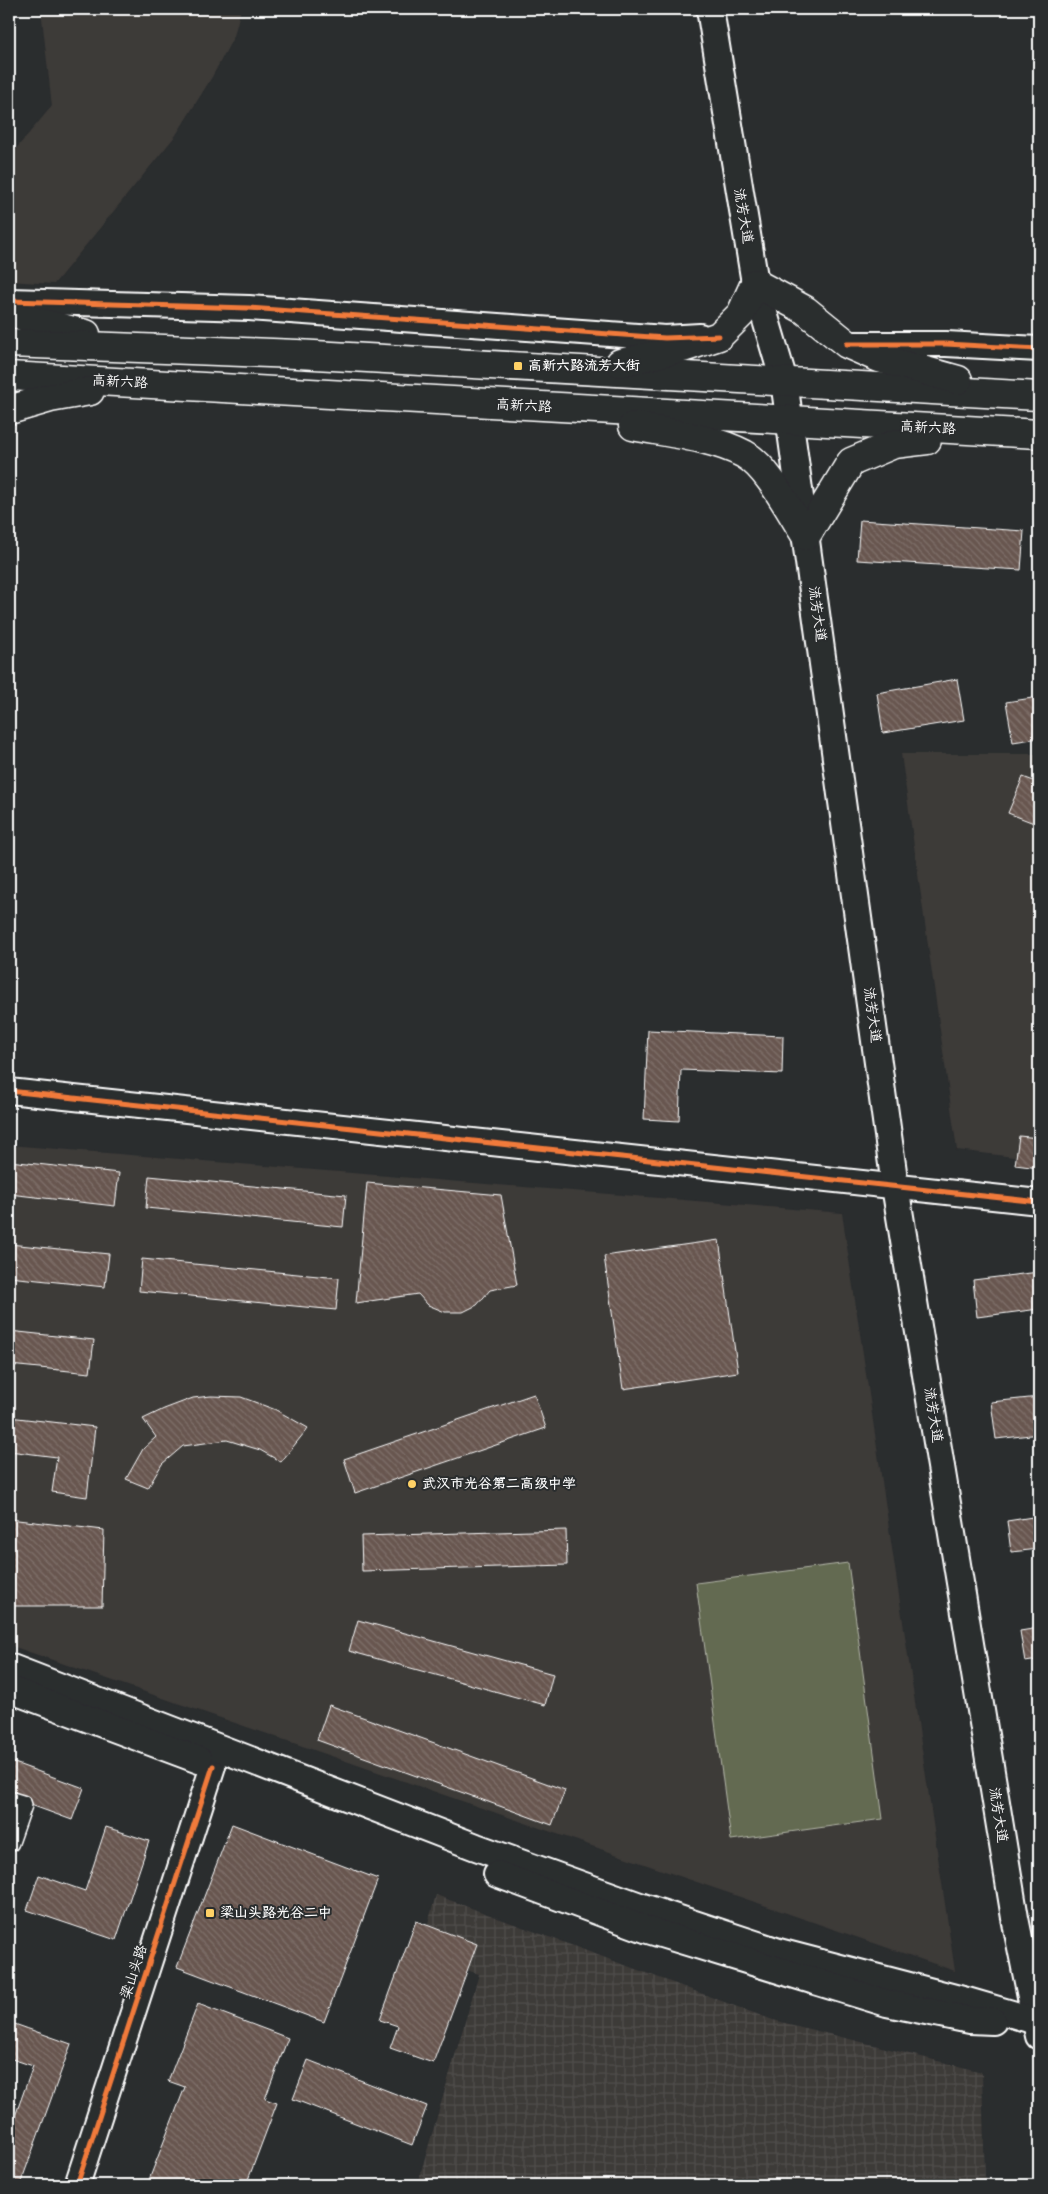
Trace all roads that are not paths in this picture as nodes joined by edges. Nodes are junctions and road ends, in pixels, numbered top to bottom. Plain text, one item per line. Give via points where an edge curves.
1 (710, 9) edge
2 (755, 283) junction
3 (9, 301) edge
4 (9, 310) edge
5 (719, 336) junction
6 (9, 343) edge
7 (847, 344) junction
8 (143, 348) junction
9 (1039, 349) edge
10 (590, 370) junction
11 (9, 376) edge
12 (784, 381) junction
13 (137, 383) junction
14 (1007, 394) junction
15 (1039, 396) edge
16 (532, 406) junction
17 (9, 410) edge
18 (789, 421) junction
19 (1001, 432) junction
20 (1039, 434) edge
21 (806, 536) junction
22 (9, 1091) edge
23 (895, 1186) junction
24 (1039, 1202) edge
25 (9, 1667) edge
26 (9, 1689) edge
27 (213, 1766) junction
28 (9, 1801) edge
29 (9, 1842) edge
30 (1038, 2029) edge
31 (77, 2185) edge

1 - 2 main road, 流芳大道
2 - 5 main road via 741,314
2 - 7 main road via 805,310
2 - 12 main road, 流芳大道
3 - 5 street via 249,308 665,338
4 - 8 main road via 34,321
5 - 10 main road
6 - 8 main road
7 - 9 street via 946,344
7 - 14 main road via 879,358
8 - 10 main road
10 - 12 main road
11 - 13 main road, 高新六路
12 - 14 main road
12 - 18 main road, 流芳大道
13 - 16 main road, 高新六路
13 - 17 main road via 50,398
14 - 15 main road
16 - 18 main road, 高新六路
16 - 21 main road via 707,441 745,454 764,473
18 - 19 main road, 高新六路
18 - 21 main road, 流芳大道
19 - 20 main road, 高新六路
19 - 21 main road via 894,444 851,462
21 - 23 main road, 流芳大道
22 - 23 street
23 - 24 street
23 - 30 main road, 流芳大道 via 1015,1918
25 - 30 main road via 476,1847 640,1906 780,1952 967,2001
26 - 27 main road
27 - 30 main road via 666,1936 887,2002 970,2020
27 - 31 street, 梁山头路
28 - 29 street via 22,1805

